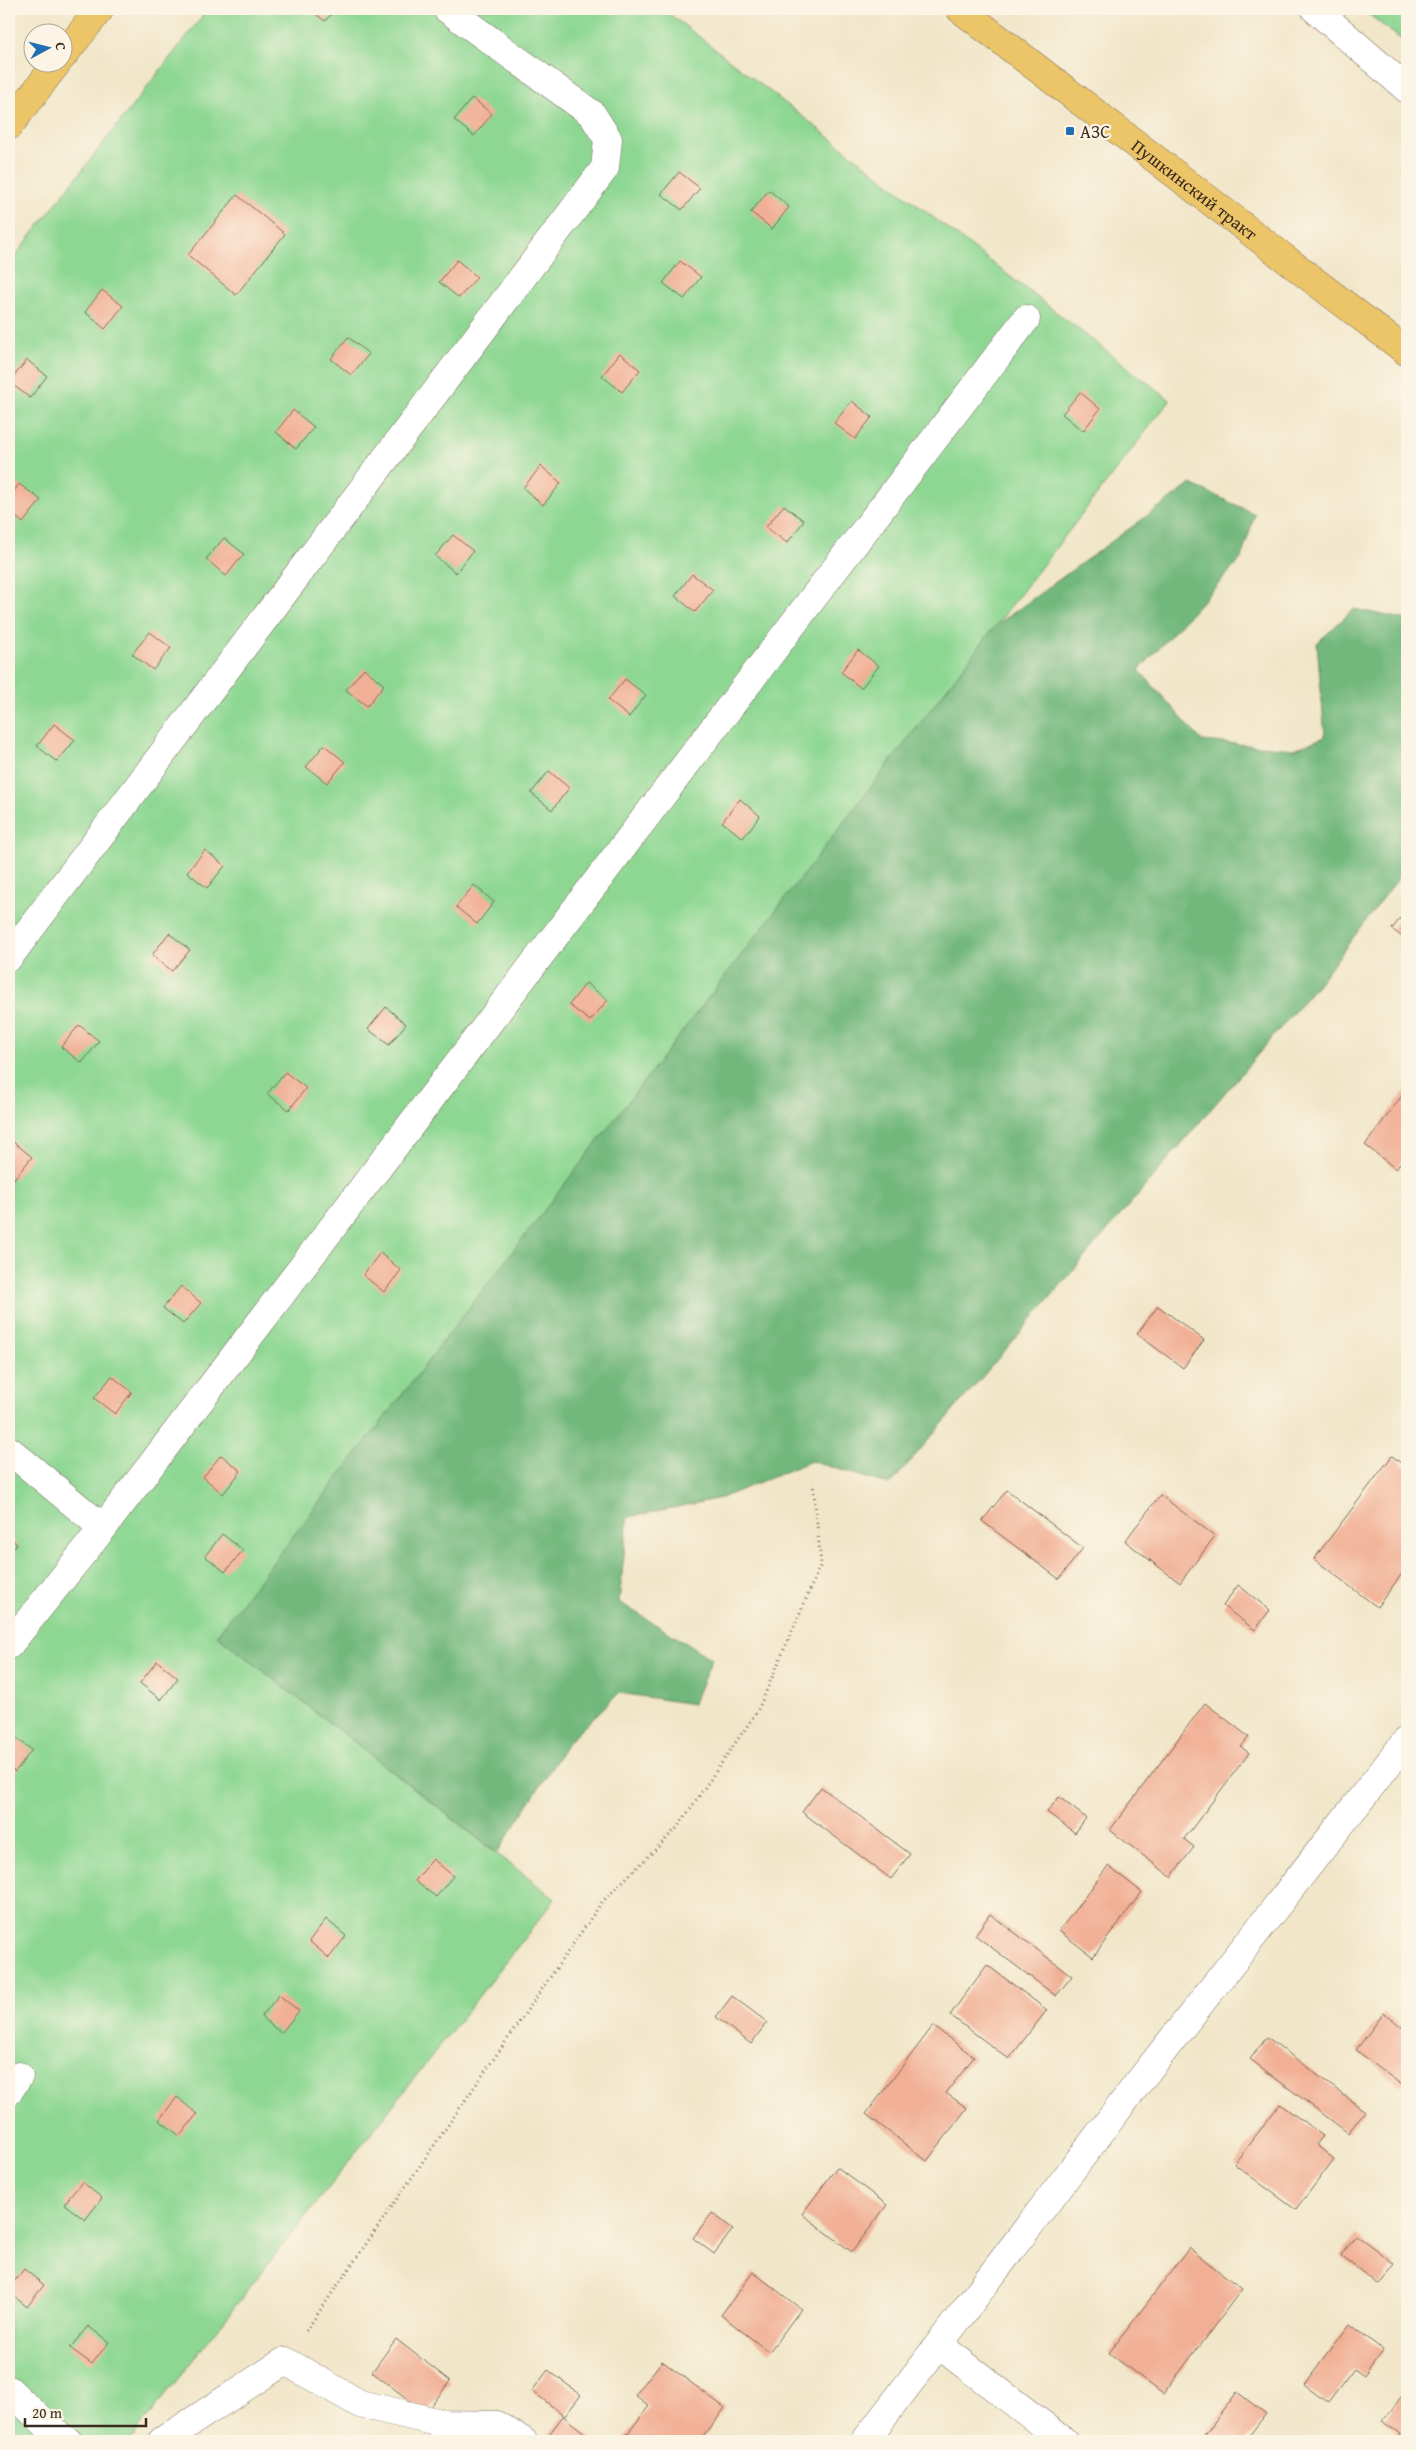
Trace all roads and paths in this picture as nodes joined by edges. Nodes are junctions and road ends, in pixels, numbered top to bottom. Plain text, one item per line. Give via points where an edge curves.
1 (100, 9) edge
2 (447, 9) edge
3 (960, 9) edge
4 (1315, 9) edge
5 (72, 44) edge
6 (50, 72) edge
7 (1407, 89) edge
8 (9, 126) edge
9 (1026, 319) dead end
10 (1407, 352) edge
11 (9, 957) edge
12 (9, 1450) edge
13 (813, 1483) dead end
14 (103, 1528) junction
15 (9, 1645) edge
16 (1407, 1740) edge
17 (939, 2344) junction
18 (285, 2361) junction
19 (9, 2390) edge
20 (68, 2441) edge
21 (162, 2441) edge
22 (523, 2441) edge
23 (865, 2441) edge
24 (1064, 2441) edge

1 - 5 main road
2 - 11 lane via 592,114 608,139 605,168
3 - 10 main road, Пушкинский тракт
4 - 7 lane
6 - 8 main road
9 - 14 lane
12 - 14 lane
13 - 18 path via 821,1564 758,1710 677,1828 602,1902
14 - 15 lane
16 - 17 lane via 1144,2075
17 - 23 lane
17 - 24 lane
18 - 21 lane
18 - 22 lane via 360,2404 445,2424 496,2425
19 - 20 lane

